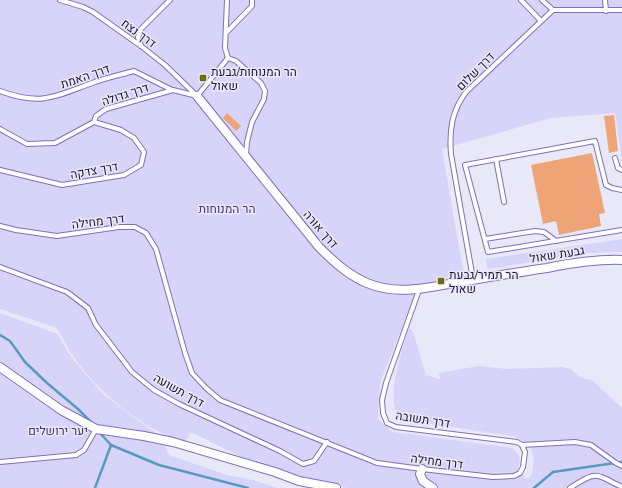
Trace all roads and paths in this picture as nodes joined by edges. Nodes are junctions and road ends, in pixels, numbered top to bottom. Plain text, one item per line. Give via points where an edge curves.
1 (60, 0) edge
2 (170, 0) edge
3 (227, 0) edge
4 (252, 0) edge
5 (521, 0) edge
6 (542, 0) edge
7 (606, 0) edge
8 (553, 10) junction
9 (622, 10) edge
10 (606, 11) junction
11 (541, 21) junction
12 (226, 33) junction
13 (141, 46) junction
14 (228, 58) junction
15 (173, 90) junction
16 (0, 91) edge
17 (197, 96) junction
18 (94, 122) junction
19 (0, 129) edge
20 (246, 156) junction
21 (615, 158) dead end
22 (496, 159) junction
23 (0, 170) edge
24 (622, 170) edge
25 (622, 190) edge
26 (504, 202) dead end
27 (0, 226) edge
28 (622, 230) edge
29 (484, 239) junction
30 (556, 241) junction
31 (622, 260) edge
32 (0, 267) edge
33 (473, 280) junction
34 (419, 290) junction
35 (0, 367) edge
36 (96, 429) junction
37 (327, 442) junction
38 (522, 446) junction
39 (0, 462) edge
40 (622, 466) edge
41 (422, 469) junction
42 (622, 487) edge
43 (336, 488) edge
44 (433, 488) edge
45 (570, 488) edge

1 - 13 lane, דרך נצח via 93,12
2 - 13 lane via 141,29 138,37
3 - 12 lane
4 - 12 lane via 252,6
5 - 11 lane
6 - 8 lane
7 - 10 lane
8 - 10 lane
8 - 11 lane, דרך שלום
9 - 10 lane
11 - 33 lane, דרך שלום via 466,92 455,111 450,136 451,154
12 - 14 lane via 225,48
13 - 17 lane, דרך נצח
14 - 17 lane
14 - 20 lane via 236,61 262,83 265,90 264,99 252,122
15 - 16 lane, דרך האמת via 134,71 94,82 59,96 38,100 15,97
15 - 17 lane, דרך גדולה
15 - 18 lane, דרך גדולה via 106,109 96,116
17 - 20 street, דרך אורה
18 - 19 lane, דרך גדולה via 54,143 27,144
18 - 23 lane, דרך צדקה via 121,130 134,138 144,152 141,165 124,175 62,186
20 - 34 street, דרך אורה via 319,247 336,264 368,284 384,288
21 - 24 lane via 618,168
22 - 25 lane via 595,141 606,185
22 - 26 lane
22 - 29 lane via 465,165
27 - 37 lane, דרך מחילה via 57,236 119,227 135,227 146,233 156,249 192,373 220,400
28 - 30 lane
29 - 30 lane via 535,231 544,232
29 - 30 lane via 488,252
31 - 33 street, גבעת שאול via 576,263
32 - 37 lane, דרך תשועה via 67,292 88,308 96,325 132,372 154,390 179,404 303,464 314,462
33 - 34 street, דרך אורה
34 - 38 lane, דרך תשובה via 386,383 382,400 387,423 396,427 518,442
35 - 36 street via 61,410
36 - 39 lane via 84,450 76,455
36 - 43 street via 173,442 299,481
37 - 41 lane, דרך מחילה via 377,462
38 - 40 lane via 575,442 591,445
38 - 41 lane, דרך מחילה via 525,452 523,468 514,476 492,477
41 - 44 street via 420,474 423,481
42 - 45 lane via 601,476 593,475

